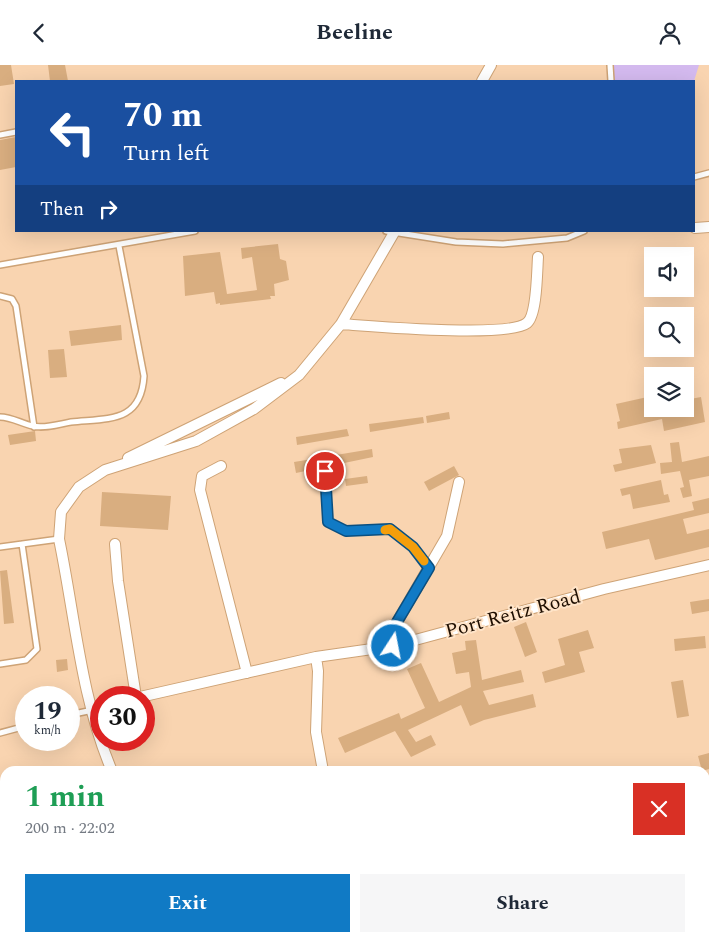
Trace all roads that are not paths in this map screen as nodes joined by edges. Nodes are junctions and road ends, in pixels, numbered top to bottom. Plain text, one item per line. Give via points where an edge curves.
1 (491, 65) edge
2 (610, 65) edge
3 (483, 80) edge
4 (611, 80) edge
5 (15, 132) edge
6 (0, 135) edge
7 (709, 173) edge
8 (695, 177) edge
9 (709, 227) edge
10 (695, 228) edge
11 (190, 232) edge
12 (392, 232) edge
13 (582, 232) edge
14 (119, 246) junction
15 (538, 257) dead end
16 (0, 265) edge
17 (0, 296) edge
18 (341, 323) junction
19 (299, 375) junction
20 (0, 417) edge
21 (34, 427) junction
22 (221, 466) dead end
23 (105, 470) junction
24 (325, 471) dead end
25 (459, 483) dead end
26 (59, 539) junction
27 (22, 544) junction
28 (115, 544) dead end
29 (0, 547) edge
30 (709, 565) edge
31 (429, 568) junction
32 (393, 646) junction
33 (316, 657) junction
34 (0, 664) edge
35 (247, 673) junction
36 (134, 686) edge
37 (155, 694) edge
38 (90, 702) edge
39 (15, 729) edge
40 (0, 733) edge
41 (104, 751) edge
42 (110, 766) edge
43 (322, 766) edge

1 - 3 street
2 - 4 lane
5 - 6 lane
7 - 8 lane
9 - 10 street
11 - 14 lane
12 - 13 lane via 456,242 503,244 567,238
12 - 18 street
14 - 16 lane
14 - 21 lane via 144,376 143,393 128,412 112,418
15 - 18 street via 532,316 526,324 487,329 426,330
17 - 21 lane via 12,299 16,306
18 - 19 street
19 - 23 street
19 - 23 street via 254,409 196,441
20 - 21 lane
22 - 35 street via 202,476 200,490
23 - 26 street via 79,487 61,512
24 - 31 lane via 328,522 346,531 390,529 413,547
25 - 31 street via 447,536
26 - 27 lane
26 - 38 street
27 - 29 lane
27 - 34 lane via 37,649 26,660
28 - 36 street
30 - 32 street, Port Reitz Road via 604,589
31 - 32 street via 397,622
32 - 33 street, Port Reitz Road
33 - 35 street, Port Reitz Road
33 - 43 street via 316,732
35 - 37 street, Port Reitz Road
39 - 40 lane
41 - 42 street

